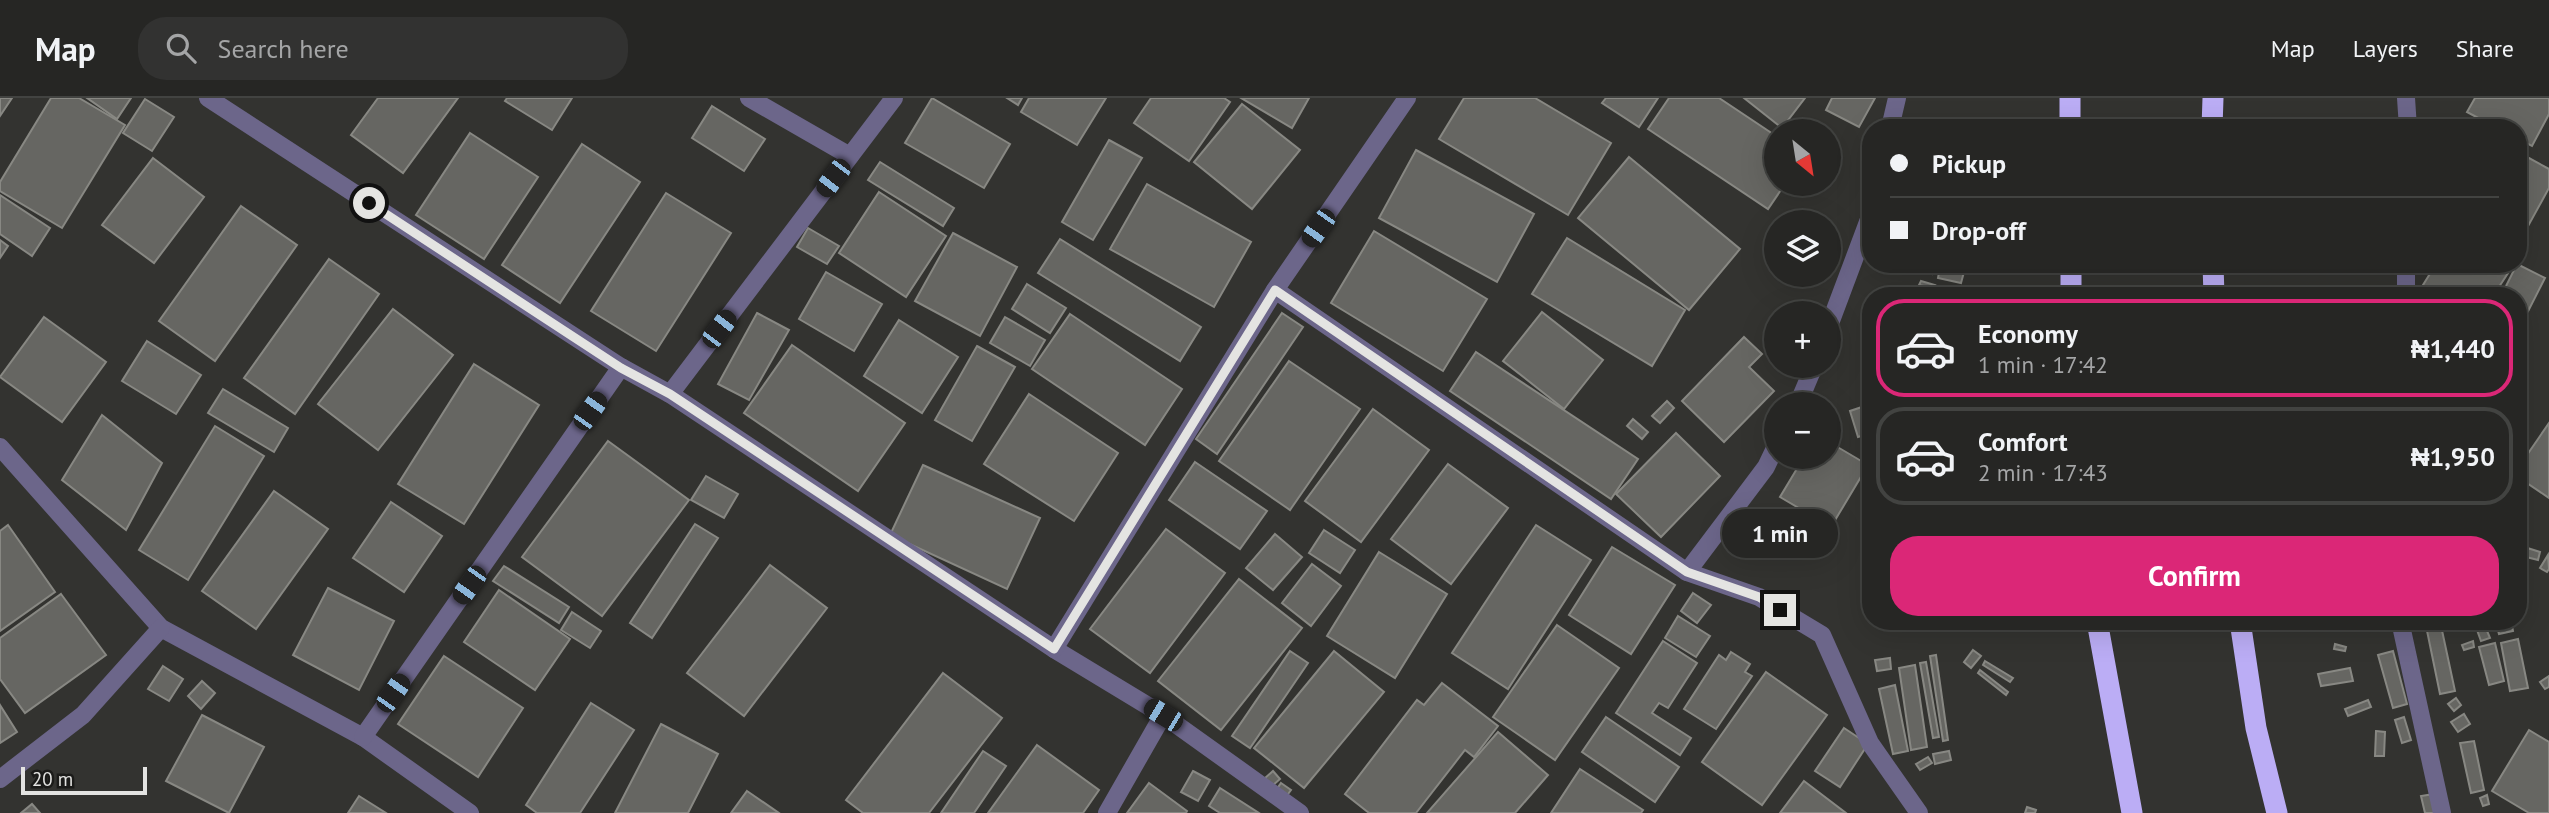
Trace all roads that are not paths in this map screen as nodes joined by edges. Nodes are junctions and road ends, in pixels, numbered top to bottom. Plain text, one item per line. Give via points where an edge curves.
1 (208, 98) edge
2 (749, 98) edge
3 (894, 98) edge
4 (1897, 98) edge
5 (2070, 98) edge
6 (2213, 98) edge
7 (2406, 98) edge
8 (1402, 100) edge
9 (1893, 119) edge
10 (2070, 119) edge
11 (2212, 119) edge
12 (2407, 119) edge
13 (850, 156) junction
14 (1862, 238) edge
15 (1275, 290) junction
16 (1838, 301) edge
17 (621, 368) junction
18 (670, 394) junction
19 (0, 447) edge
20 (1764, 469) edge
21 (1687, 572) junction
22 (161, 628) junction
23 (2098, 630) edge
24 (2241, 630) edge
25 (2402, 630) edge
26 (1054, 649) junction
27 (1163, 715) junction
28 (363, 737) junction
29 (0, 779) edge
30 (470, 813) edge
31 (1107, 813) edge
32 (1300, 813) edge
33 (1919, 813) edge
34 (2132, 813) edge
35 (2277, 813) edge
36 (2442, 813) edge

1 - 17 street
2 - 13 street
3 - 13 street
4 - 9 street
5 - 10 highway
6 - 11 highway
7 - 12 street
8 - 15 street
13 - 18 street
14 - 16 street
15 - 21 street
15 - 26 street
17 - 18 street
17 - 28 street
18 - 26 street
19 - 22 street
20 - 21 street
21 - 33 street via 1759,597 1822,635 1870,743
22 - 28 street
22 - 29 street via 83,715
23 - 34 highway
24 - 35 highway via 2256,728
25 - 36 street
26 - 27 street
27 - 31 street
27 - 32 street
28 - 30 street

